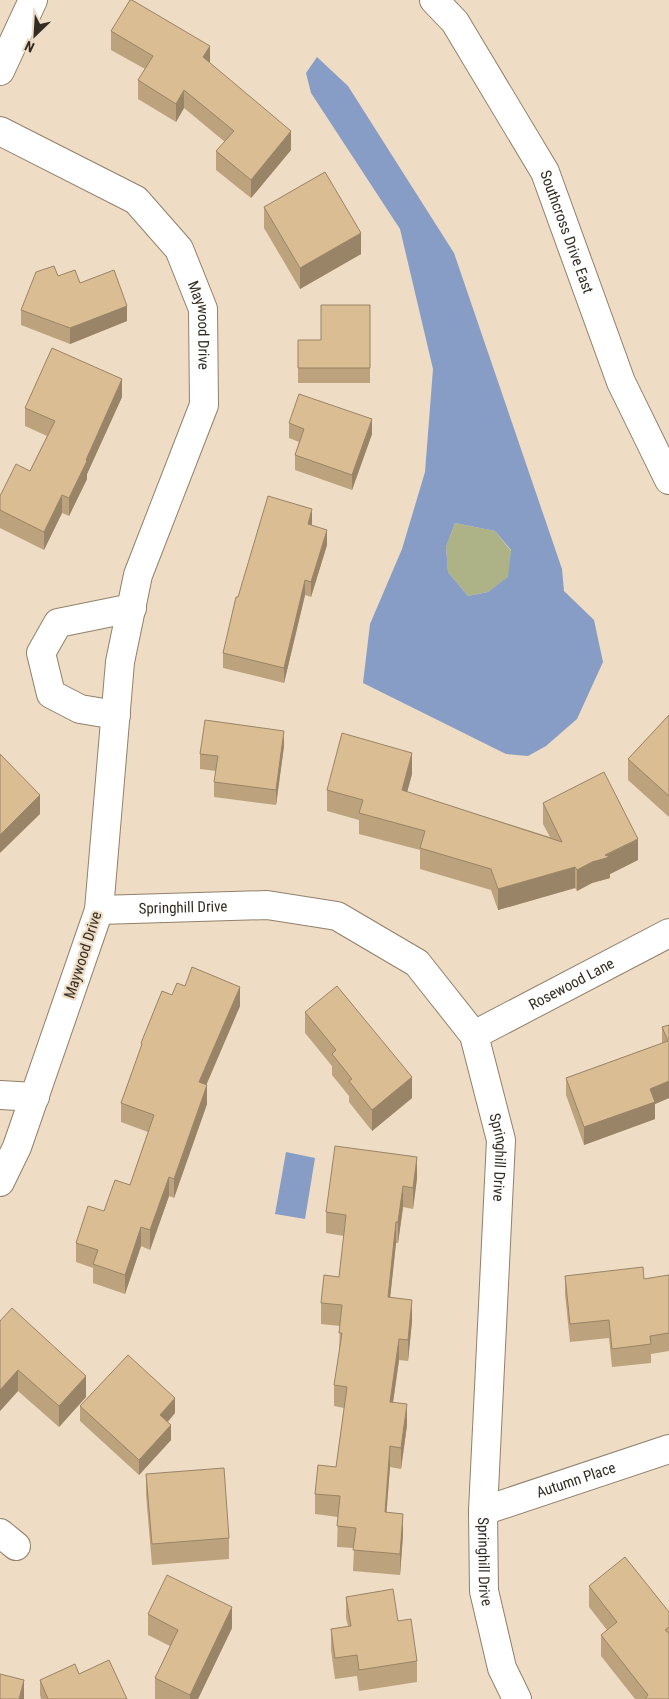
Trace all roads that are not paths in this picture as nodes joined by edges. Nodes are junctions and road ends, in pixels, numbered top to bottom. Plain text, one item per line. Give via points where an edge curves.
1 (33, 0) edge
2 (434, 0) edge
3 (0, 71) edge
4 (0, 131) edge
5 (669, 480) edge
6 (132, 608) junction
7 (116, 715) junction
8 (100, 910) junction
9 (669, 933) edge
10 (474, 1035) junction
11 (0, 1095) edge
12 (35, 1096) junction
13 (0, 1182) edge
14 (669, 1449) edge
15 (482, 1511) junction
16 (517, 1699) edge

1 - 3 street
2 - 5 street, Southcross Drive East via 455,22 545,172 621,382
4 - 6 street, Maywood Drive via 136,200 178,249 203,308 204,404 138,575
6 - 7 street, Maywood Drive via 120,662
6 - 7 street via 58,623 41,653 51,694 80,709
7 - 8 street, Maywood Drive
8 - 10 street, Springhill Drive via 267,905 337,916 417,963
8 - 12 street, Maywood Drive
9 - 10 street, Rosewood Lane
10 - 15 street, Springhill Drive via 501,1140
11 - 12 street
12 - 13 street, Maywood Drive via 17,1147
14 - 15 street, Autumn Place
15 - 16 street, Springhill Drive via 484,1591 502,1668

